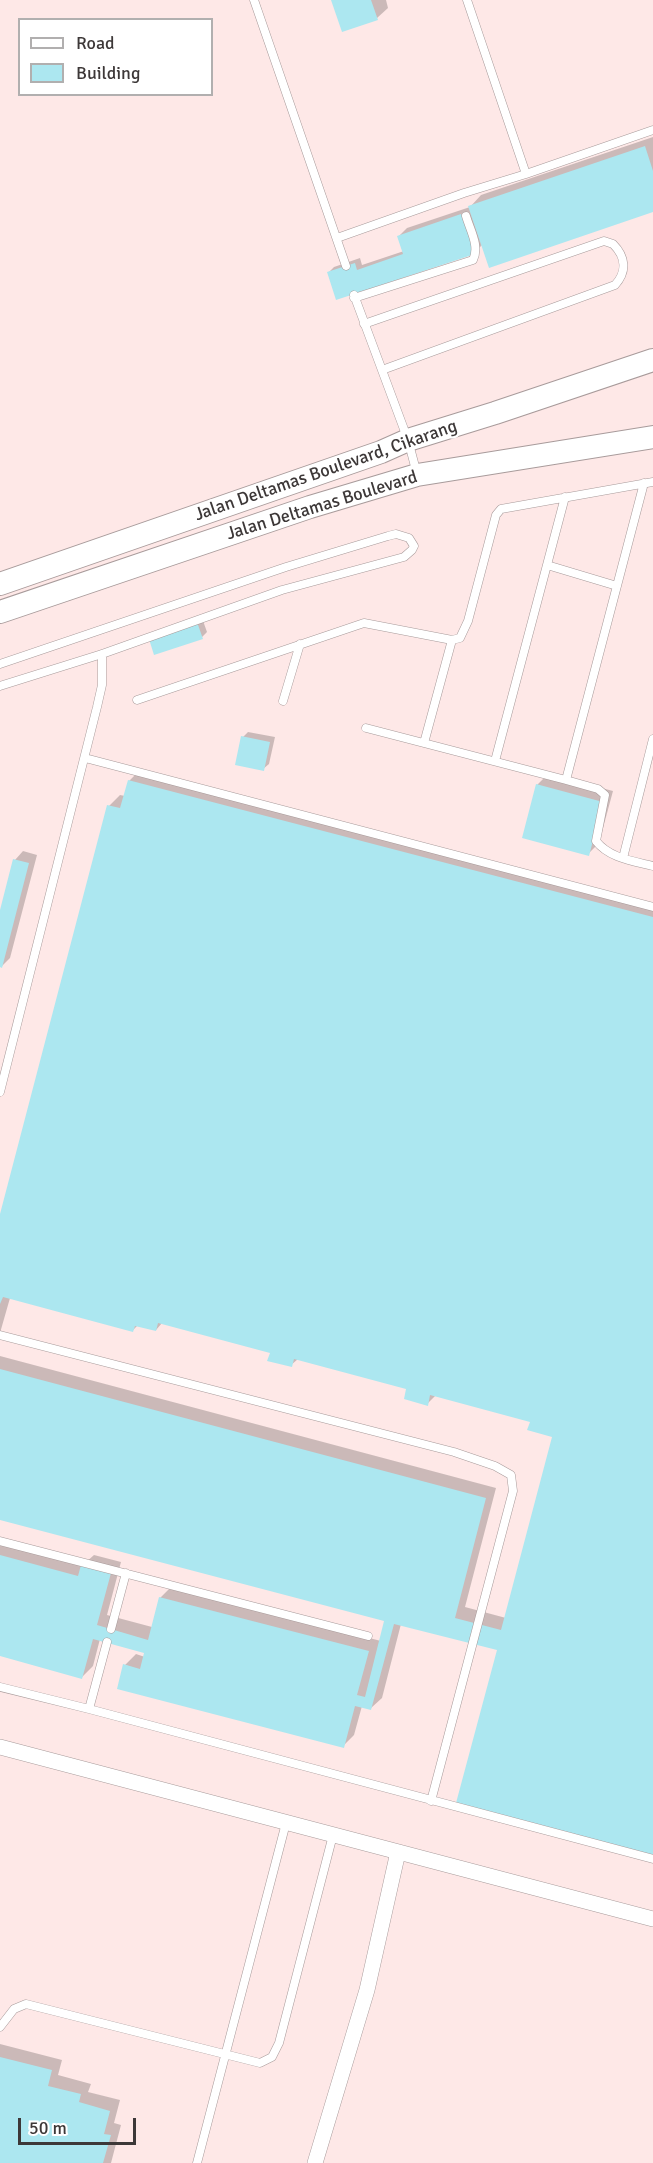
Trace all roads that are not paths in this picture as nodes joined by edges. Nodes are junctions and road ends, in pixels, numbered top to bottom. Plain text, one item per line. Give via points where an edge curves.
1 (254, 0) edge
2 (467, 0) edge
3 (653, 130) edge
4 (526, 174) junction
5 (466, 216) dead end
6 (337, 238) junction
7 (346, 266) dead end
8 (364, 324) junction
9 (653, 360) edge
10 (382, 370) junction
11 (653, 437) edge
12 (408, 440) junction
13 (417, 475) junction
14 (649, 483) edge
15 (565, 497) junction
16 (547, 565) junction
17 (0, 584) edge
18 (618, 586) junction
19 (0, 612) edge
20 (452, 640) junction
21 (300, 644) junction
22 (102, 654) junction
23 (0, 664) edge
24 (0, 686) edge
25 (137, 700) dead end
26 (283, 701) dead end
27 (366, 728) dead end
28 (653, 739) edge
29 (424, 743) junction
30 (85, 759) junction
31 (495, 761) junction
32 (566, 780) junction
33 (622, 858) junction
34 (653, 866) edge
35 (653, 907) edge
36 (0, 1092) edge
37 (0, 1335) edge
38 (0, 1540) edge
39 (126, 1573) junction
40 (111, 1629) dead end
41 (368, 1636) dead end
42 (107, 1642) dead end
43 (0, 1687) edge
44 (89, 1709) junction
45 (0, 1747) edge
46 (430, 1801) junction
47 (284, 1830) junction
48 (332, 1841) junction
49 (399, 1852) junction
50 (653, 1860) edge
51 (653, 1919) edge
52 (0, 2027) edge
53 (226, 2054) junction
54 (197, 2163) edge
55 (315, 2163) edge

1 - 6 lane
2 - 4 lane
3 - 4 lane
4 - 6 lane
5 - 8 lane via 476,246 473,260 354,296
6 - 7 lane
8 - 10 lane
8 - 10 lane via 604,241 613,244 622,257 622,276 615,285
9 - 12 street, Jalan Deltamas Boulevard, Cikarang
10 - 12 lane
11 - 13 street, Jalan Deltamas Boulevard
12 - 13 lane
12 - 17 street, Jalan Deltamas Boulevard, Cikarang
13 - 19 street, Jalan Deltamas Boulevard
14 - 15 lane
14 - 18 lane
15 - 16 lane
15 - 20 lane via 498,512 465,630 460,638
16 - 18 lane
16 - 31 lane
18 - 32 lane
20 - 21 lane via 369,622
20 - 29 lane
21 - 25 lane
21 - 26 lane
22 - 23 lane via 282,590 404,557 414,546 409,538 396,534 297,563
22 - 24 lane
22 - 30 lane via 102,685
27 - 29 lane
28 - 33 lane
29 - 31 lane
30 - 35 lane
30 - 36 lane
31 - 32 lane
32 - 33 lane via 603,792 606,798 596,841 607,853
33 - 34 lane
37 - 46 lane via 454,1452 511,1475 513,1491
38 - 39 lane
39 - 40 lane
39 - 41 lane
42 - 44 lane
43 - 44 lane
44 - 46 lane
45 - 47 street
46 - 50 lane
47 - 48 street
47 - 53 lane
48 - 49 street
48 - 53 lane via 279,2043 272,2057 260,2063
49 - 51 street
49 - 55 street via 367,1990
52 - 53 lane via 14,2009 26,2004
53 - 54 lane

